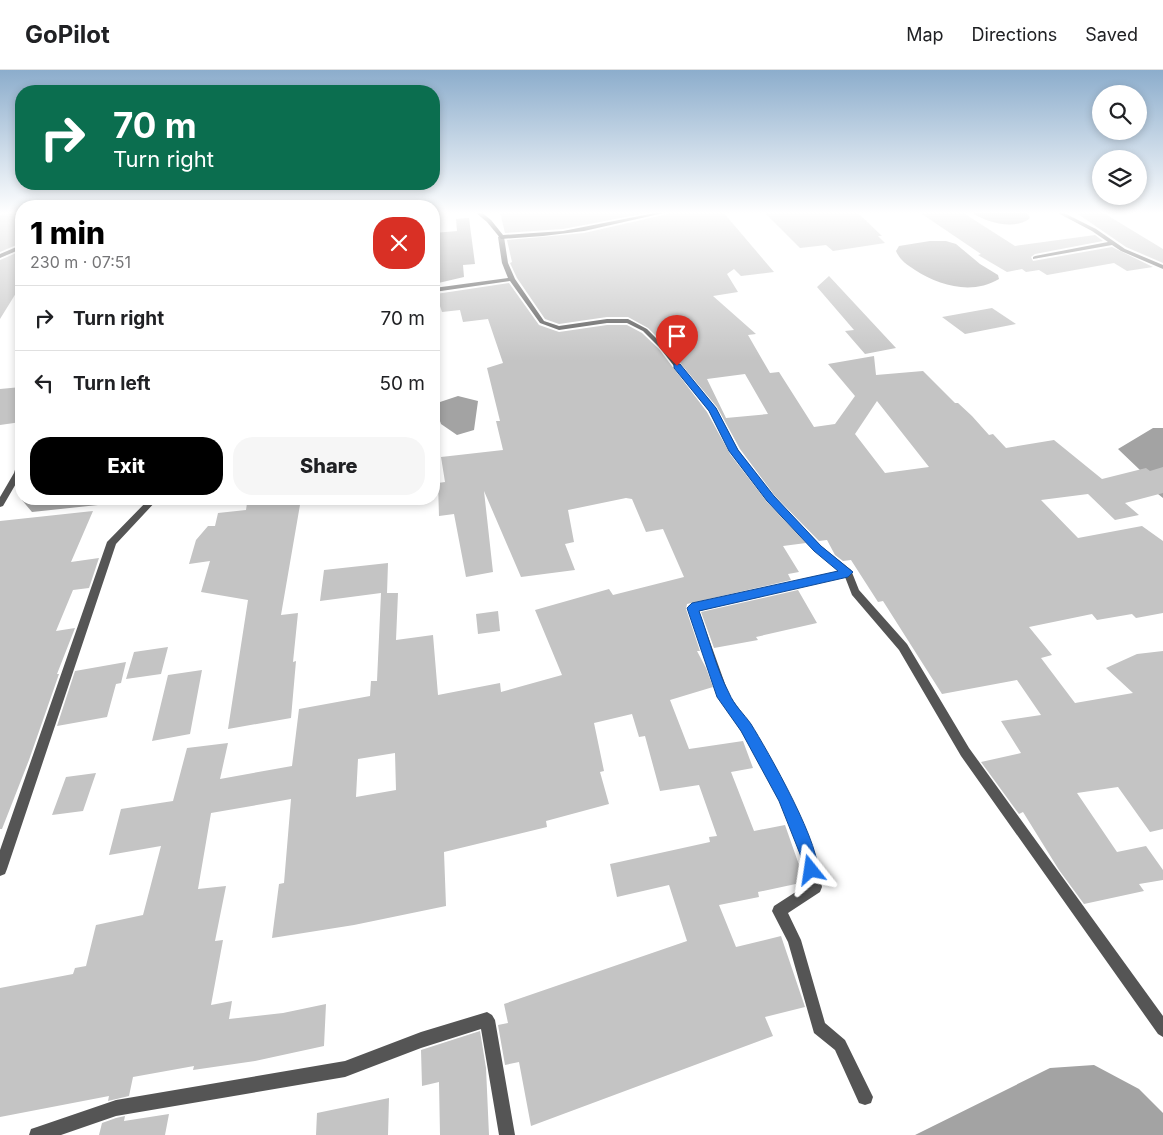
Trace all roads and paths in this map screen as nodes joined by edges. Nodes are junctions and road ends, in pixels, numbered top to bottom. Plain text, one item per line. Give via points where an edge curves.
1 (505, 262) edge
2 (1150, 262) edge
3 (1163, 267) edge
4 (512, 279) junction
5 (440, 289) edge
6 (15, 478) edge
7 (0, 504) edge
8 (148, 505) edge
9 (848, 572) junction
10 (0, 869) edge
11 (1163, 1029) edge
12 (864, 1097) dead end
13 (37, 1135) edge
14 (507, 1135) edge

1 - 4 street
2 - 3 street
4 - 5 street
4 - 9 street via 537,317 549,326 558,328 628,321 652,336 713,410 734,451 771,498 818,548
6 - 7 street
8 - 10 street via 112,542
9 - 11 street via 855,592 908,653 965,752
9 - 12 street via 692,608 724,697 745,727 784,797 808,854 815,887 779,911 794,940 820,1028 840,1045
13 - 14 street via 116,1108 345,1069 421,1040 488,1020

